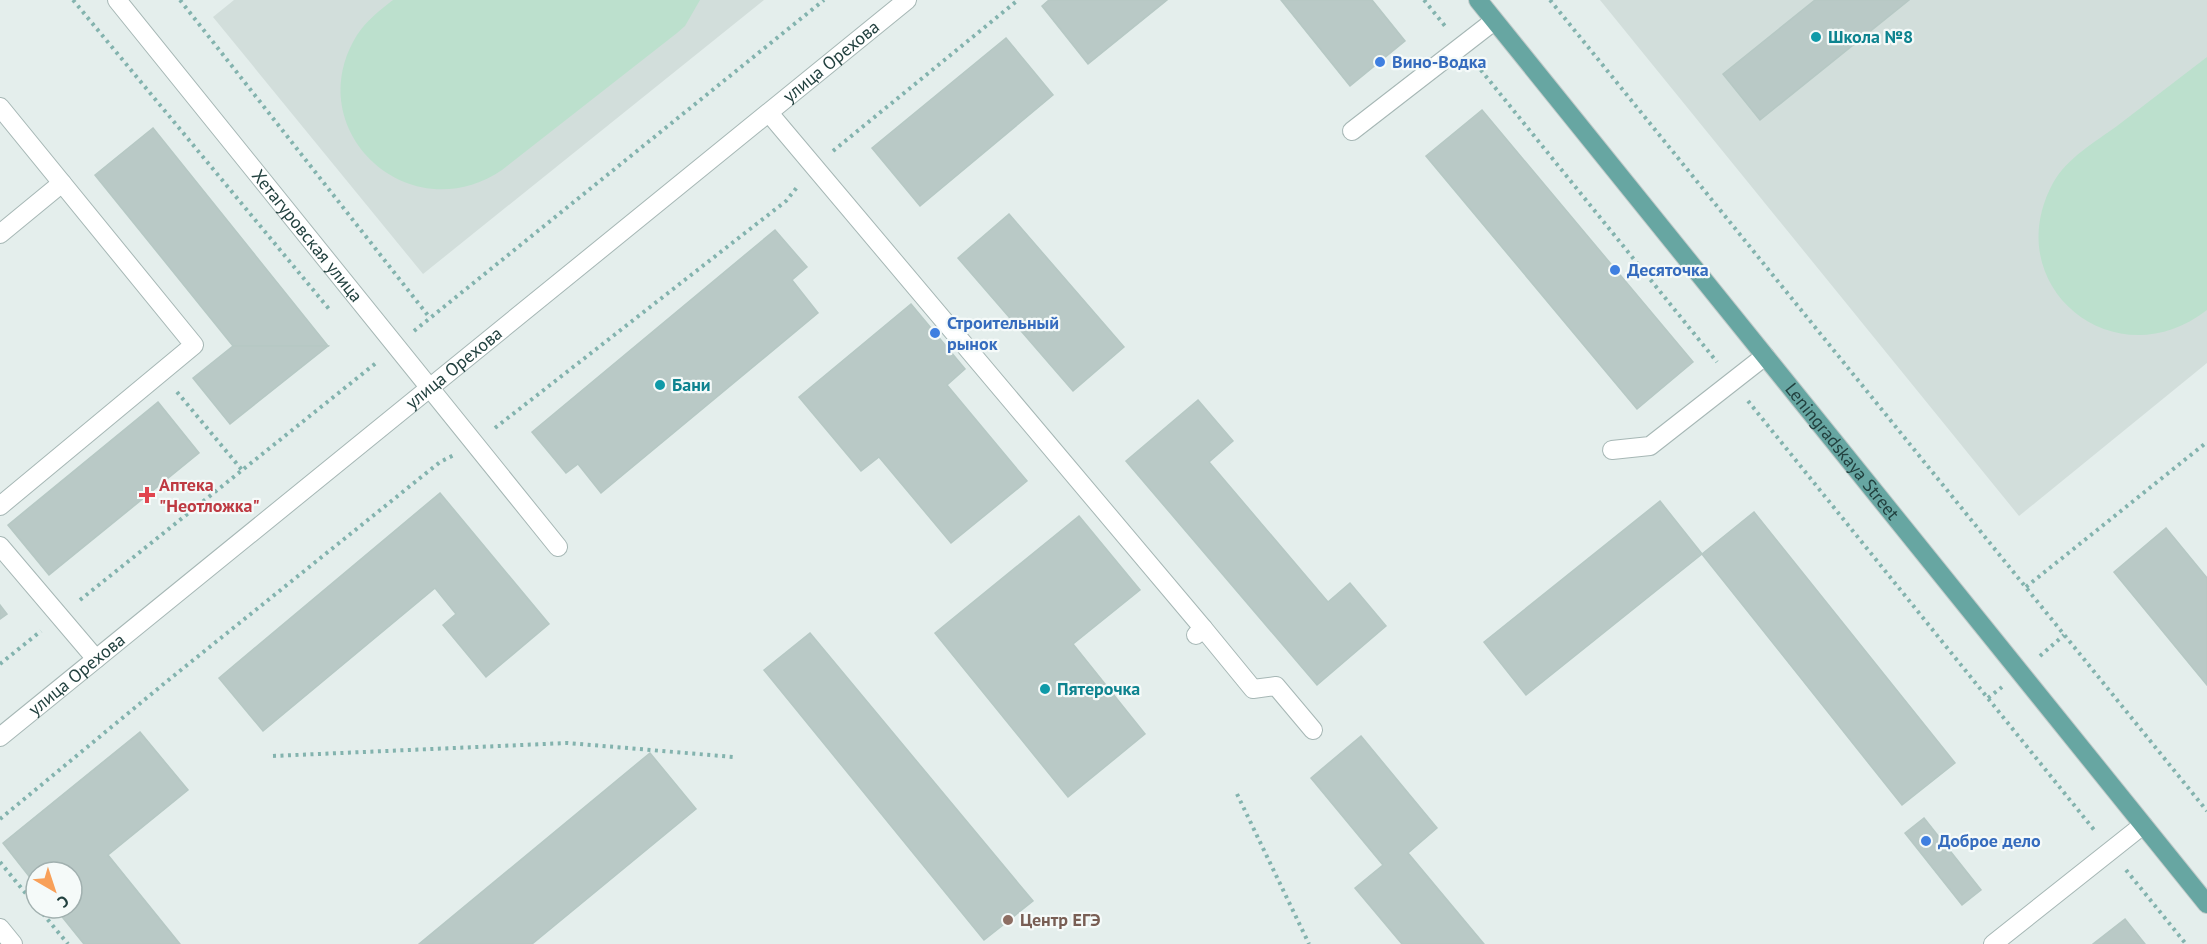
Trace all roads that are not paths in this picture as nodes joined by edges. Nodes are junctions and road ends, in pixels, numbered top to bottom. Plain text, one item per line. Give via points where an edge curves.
1 (117, 0) edge
2 (908, 0) edge
3 (1478, 0) edge
4 (1494, 21) junction
5 (0, 107) edge
6 (769, 113) junction
7 (1352, 131) dead end
8 (62, 183) junction
9 (0, 234) edge
10 (1765, 356) junction
11 (430, 388) junction
12 (1612, 450) dead end
13 (0, 506) edge
14 (0, 546) edge
15 (558, 547) dead end
16 (96, 659) junction
17 (1313, 730) dead end
18 (0, 737) edge
19 (2143, 825) junction
20 (2207, 904) edge
21 (0, 928) edge
22 (13, 944) edge
23 (1993, 944) edge

1 - 11 street, Хетагуровская улица
2 - 6 street, улица Орехова
3 - 4 main road, Leningradskaya Street
4 - 7 street
4 - 10 main road, Leningradskaya Street
5 - 8 street
6 - 11 street, улица Орехова
6 - 17 street via 1199,632 1253,688 1276,686
8 - 9 street
8 - 13 street via 194,345
10 - 12 street via 1650,446
10 - 19 main road, Leningradskaya Street
11 - 15 street, Хетагуровская улица
11 - 16 street, улица Орехова
14 - 16 street
16 - 18 street, улица Орехова
19 - 20 main road, Leningradskaya Street
19 - 23 street
21 - 22 street

